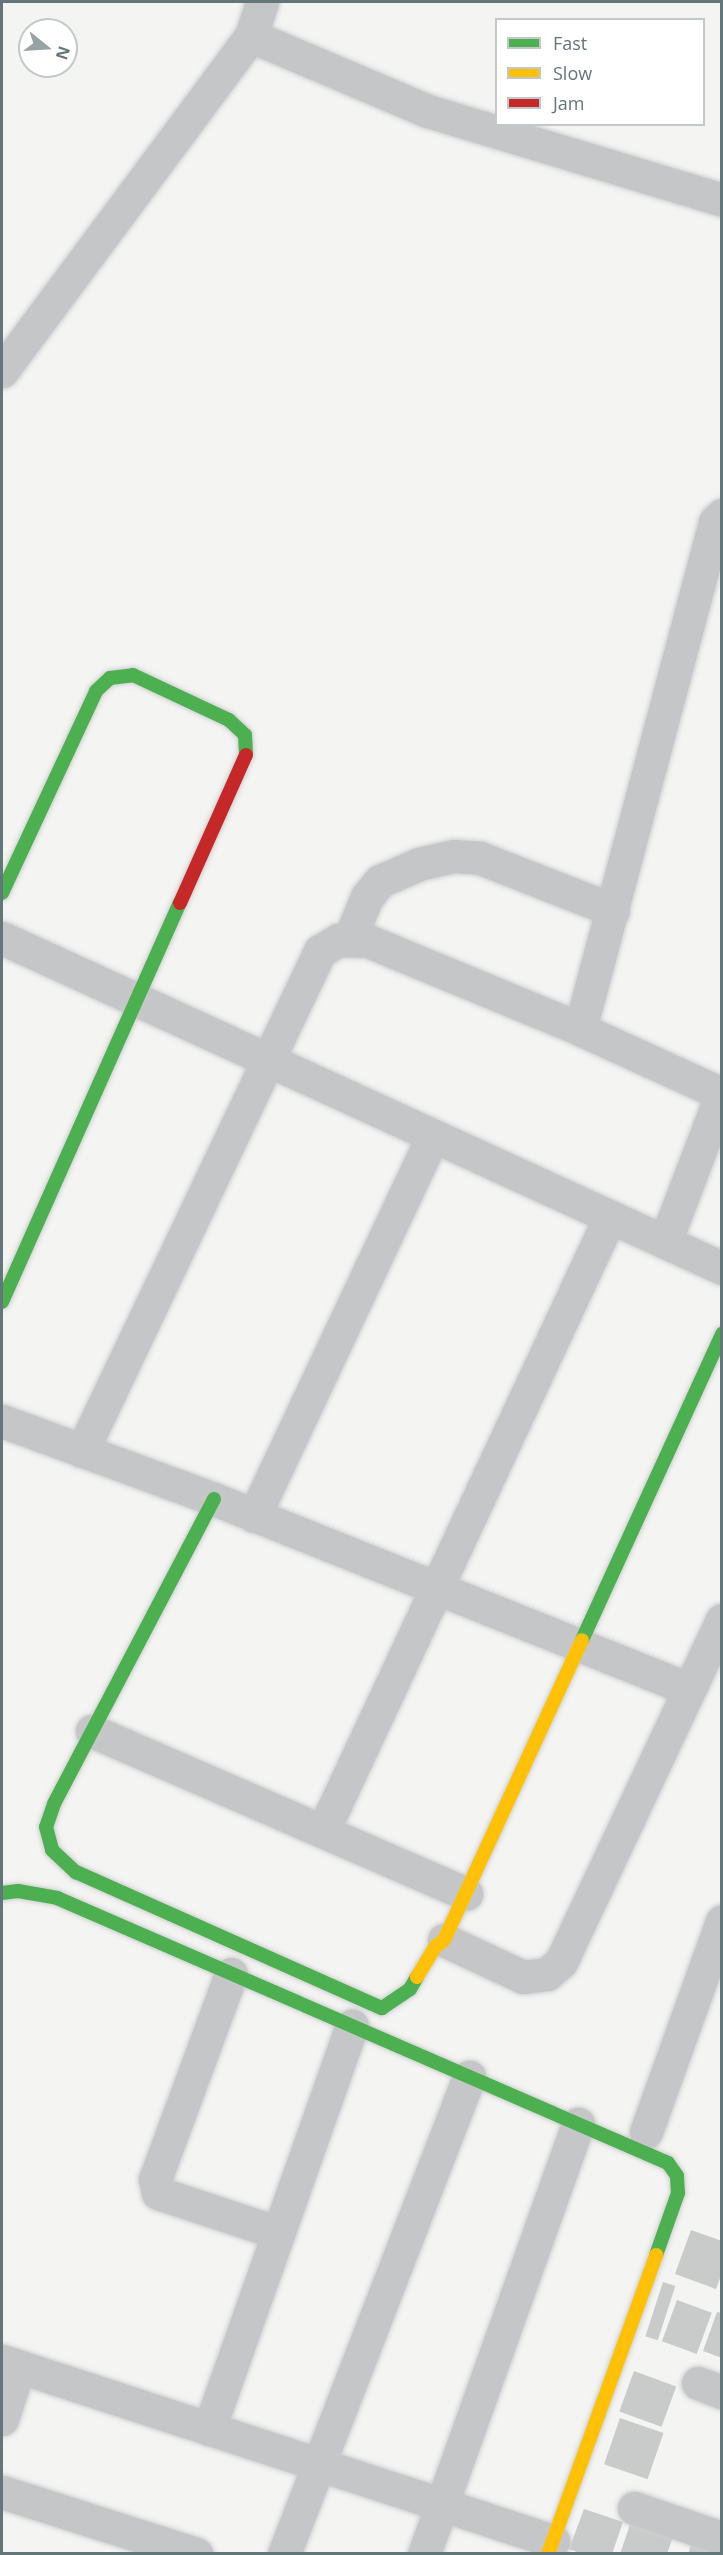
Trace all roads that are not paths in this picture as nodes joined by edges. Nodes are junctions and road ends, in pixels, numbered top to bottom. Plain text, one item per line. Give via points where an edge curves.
1 (262, 2) edge
2 (251, 36) junction
3 (722, 200) edge
4 (2, 371) edge
5 (722, 515) edge
6 (2, 893) edge
7 (613, 910) junction
8 (2, 938) edge
9 (349, 940) junction
10 (138, 999) junction
11 (580, 1029) junction
12 (268, 1061) junction
13 (721, 1094) edge
14 (433, 1136) junction
15 (610, 1217) junction
16 (665, 1242) junction
17 (722, 1268) edge
18 (2, 1302) edge
19 (722, 1334) edge
20 (2, 1421) edge
21 (82, 1451) junction
22 (214, 1499) junction
23 (254, 1516) junction
24 (439, 1590) junction
25 (722, 1620) edge
26 (581, 1646) junction
27 (689, 1689) junction
28 (92, 1731) junction
29 (323, 1831) junction
30 (2, 1893) edge
31 (466, 1894) junction
32 (722, 1922) edge
33 (444, 1940) junction
34 (231, 1974) junction
35 (352, 2026) junction
36 (469, 2077) junction
37 (578, 2124) junction
38 (646, 2132) dead end
39 (279, 2233) junction
40 (10, 2364) edge
41 (2, 2419) edge
42 (209, 2429) junction
43 (319, 2464) junction
44 (2, 2492) edge
45 (443, 2505) junction
46 (634, 2508) dead end
47 (722, 2538) edge
48 (550, 2547) edge
49 (196, 2553) edge
50 (284, 2553) edge
51 (424, 2553) edge

1 - 2 street
2 - 3 street via 428,111
2 - 4 street
5 - 7 street via 715,522
6 - 10 street via 96,691 111,678 133,675 229,720 245,735 246,756
7 - 9 street via 480,858 454,856 420,864 380,881 367,897
7 - 11 street
8 - 10 street
9 - 11 street via 368,941
9 - 12 street via 338,940 320,951
10 - 12 street
10 - 18 street
11 - 13 street
12 - 14 street
12 - 21 street
13 - 16 street
14 - 15 street
14 - 23 street
15 - 16 street
15 - 24 street
16 - 17 street
19 - 26 street
20 - 21 street
21 - 22 street
22 - 23 street
22 - 28 street
23 - 24 street
24 - 26 street
24 - 29 street
25 - 27 street
26 - 27 street
26 - 31 street
27 - 33 street via 561,1962 547,1974 523,1977
28 - 29 street
28 - 33 street via 46,1827 52,1850 76,1872 382,2008 410,1989 435,1947
29 - 31 street
30 - 34 street via 18,1891 57,1898
31 - 33 street
32 - 38 street
34 - 35 street
34 - 39 street via 155,2179 158,2193
35 - 36 street
35 - 39 street
36 - 37 street
36 - 43 street
37 - 45 street
37 - 48 street via 668,2163 677,2176 678,2193
39 - 42 street
40 - 41 street
40 - 42 street
42 - 43 street
43 - 45 street
43 - 50 street
44 - 49 street
45 - 48 street
45 - 51 street
46 - 47 street

